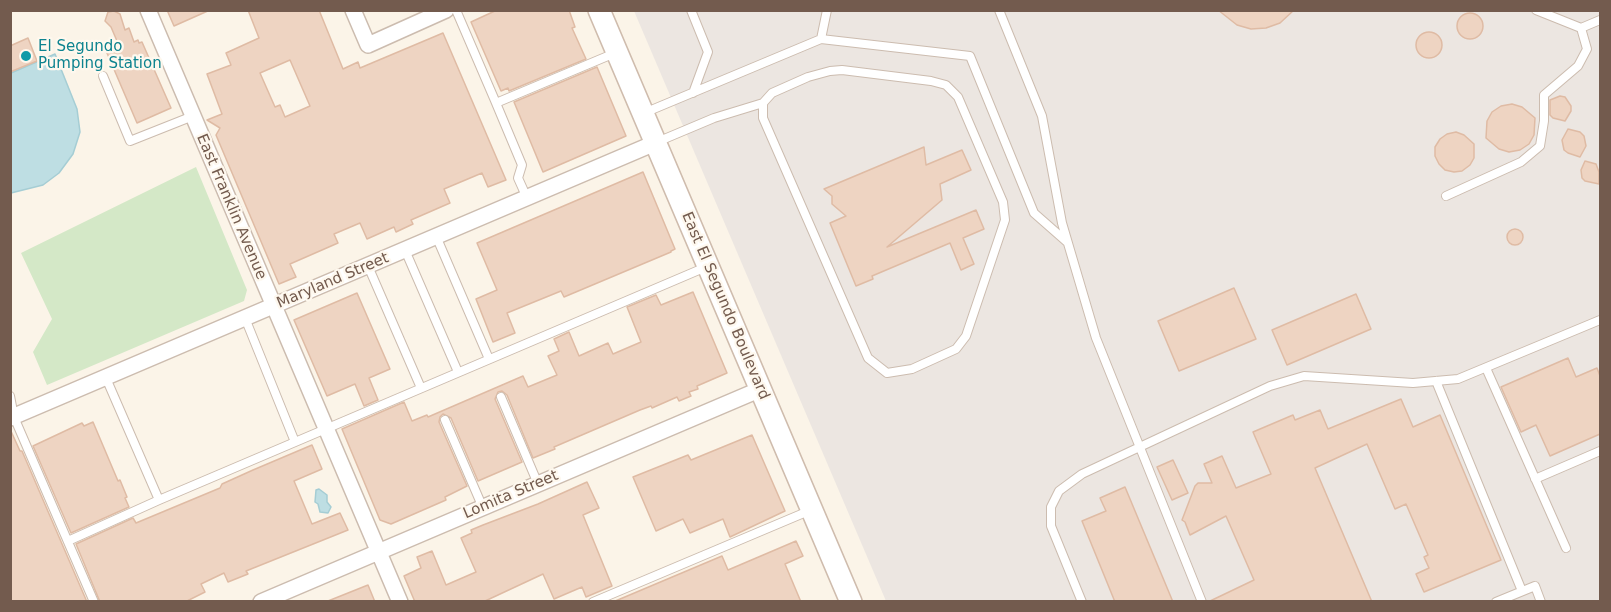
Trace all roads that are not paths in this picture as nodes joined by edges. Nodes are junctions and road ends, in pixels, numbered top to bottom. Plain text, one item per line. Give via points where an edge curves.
1 (147, 10) edge
2 (353, 10) edge
3 (446, 10) edge
4 (456, 10) edge
5 (599, 10) edge
6 (691, 10) edge
7 (827, 10) edge
8 (999, 10) edge
9 (1536, 10) edge
10 (1600, 20) edge
11 (1581, 28) junction
12 (821, 39) junction
13 (617, 52) junction
14 (103, 76) dead end
15 (693, 93) junction
16 (496, 103) junction
17 (762, 103) junction
18 (643, 114) junction
19 (193, 116) junction
20 (655, 143) junction
21 (1446, 196) dead end
22 (527, 198) junction
23 (436, 237) junction
24 (1068, 244) junction
25 (405, 250) junction
26 (368, 266) junction
27 (708, 266) junction
28 (273, 306) junction
29 (245, 318) junction
30 (1600, 320) edge
31 (489, 359) junction
32 (1486, 368) junction
33 (458, 372) junction
34 (106, 378) junction
35 (1436, 381) junction
36 (421, 388) junction
37 (761, 389) junction
38 (10, 396) edge
39 (501, 397) dead end
40 (12, 418) edge
41 (445, 420) dead end
42 (326, 429) junction
43 (295, 442) junction
44 (1139, 448) junction
45 (1600, 451) edge
46 (1535, 479) junction
47 (538, 484) junction
48 (159, 500) junction
49 (483, 508) junction
50 (812, 509) junction
51 (68, 542) junction
52 (1566, 548) dead end
53 (378, 552) junction
54 (1522, 591) junction
55 (94, 602) edge
56 (261, 602) edge
57 (400, 602) edge
58 (593, 602) edge
59 (851, 602) edge
60 (1082, 602) edge
61 (1202, 602) edge
62 (1496, 602) edge
63 (1541, 602) edge

1 - 19 street, East Franklin Avenue
2 - 3 street via 368,45
4 - 16 lane
5 - 13 main road, East El Segundo Boulevard
6 - 15 lane via 708,52
7 - 12 lane
8 - 24 lane via 1042,116
9 - 11 lane
10 - 11 lane
11 - 21 lane via 1587,49 1578,66 1544,95 1539,146 1521,162
12 - 15 lane
12 - 24 lane via 970,56 1034,213
13 - 16 lane
13 - 18 main road, East El Segundo Boulevard
14 - 19 lane via 130,141
15 - 18 lane
16 - 22 lane via 522,165 518,178
17 - 17 lane via 764,117 868,358 887,373 912,369 956,349 966,336 1005,220 1003,202 958,97 946,86 931,81 843,70 808,77 772,93
17 - 20 lane via 714,117
18 - 20 main road, East El Segundo Boulevard
19 - 28 street, East Franklin Avenue
20 - 22 street, Maryland Street
20 - 27 main road, East El Segundo Boulevard
22 - 23 street, Maryland Street
23 - 25 street, Maryland Street
23 - 31 lane
24 - 44 lane via 1096,338
25 - 26 street, Maryland Street
25 - 33 lane
26 - 28 street, Maryland Street
26 - 36 lane
27 - 31 lane
27 - 37 main road, East El Segundo Boulevard
28 - 29 street, Maryland Street
28 - 42 street, East Franklin Avenue
29 - 34 street, Maryland Street
29 - 43 lane
30 - 32 lane
31 - 33 lane
32 - 35 lane via 1458,379
32 - 46 lane
33 - 36 lane
34 - 40 street, Maryland Street
34 - 48 lane
35 - 44 lane via 1304,376 1270,386
35 - 54 lane
36 - 42 lane
37 - 47 street, Lomita Street
37 - 50 main road, East El Segundo Boulevard
38 - 40 lane
39 - 47 lane
40 - 51 lane
41 - 49 lane
42 - 43 lane
42 - 53 street, East Franklin Avenue
43 - 48 lane
44 - 60 lane via 1082,474 1059,491 1051,507 1051,526
44 - 61 lane
45 - 46 lane
46 - 52 lane
47 - 49 street, Lomita Street
48 - 51 lane
49 - 53 street, Lomita Street
50 - 58 lane
50 - 59 main road, East El Segundo Boulevard
51 - 55 lane
53 - 56 street, Lomita Street
53 - 57 street, East Franklin Avenue
54 - 62 lane
54 - 63 lane via 1535,586

